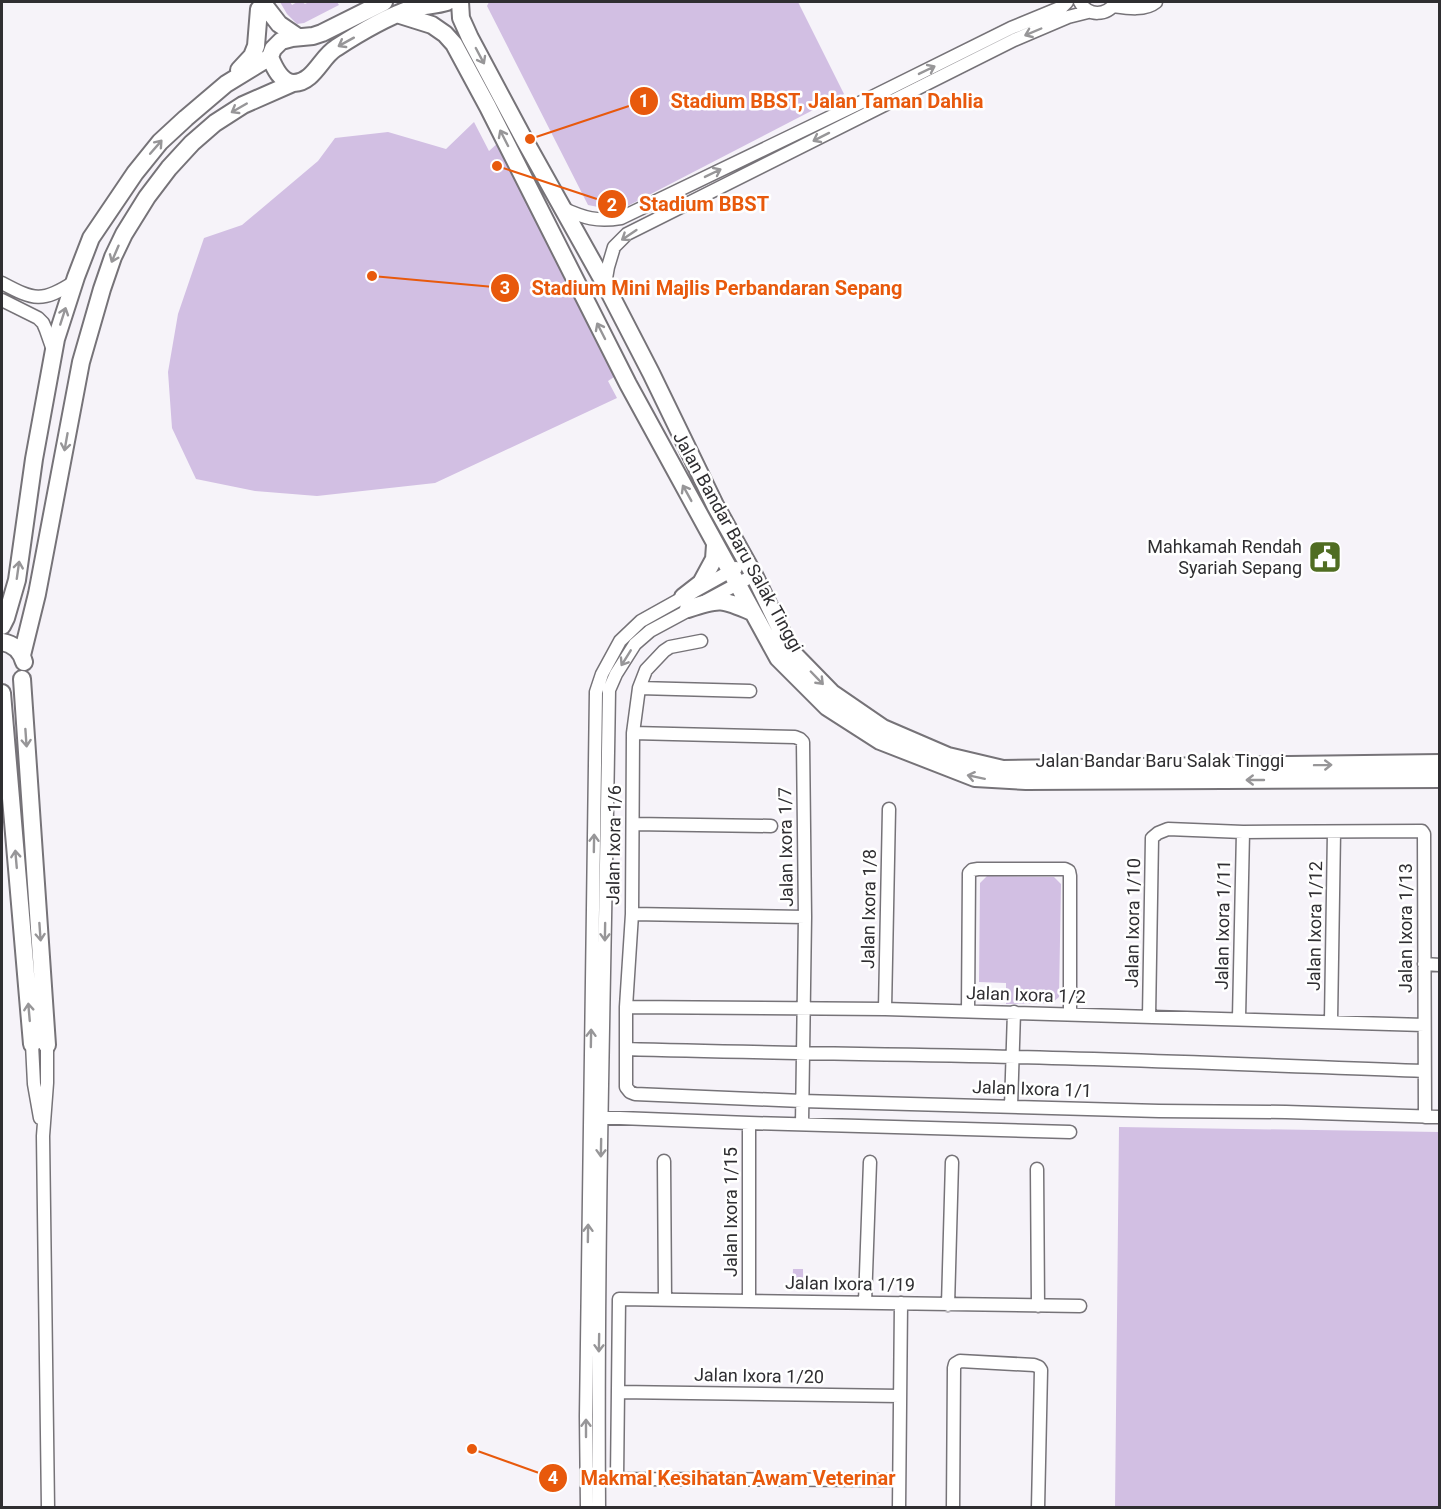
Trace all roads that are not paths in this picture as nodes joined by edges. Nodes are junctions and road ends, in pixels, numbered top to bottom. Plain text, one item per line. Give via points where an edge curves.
1 (384, 2) edge
2 (447, 2) edge
3 (460, 2) edge
4 (1067, 2) edge
5 (1080, 2) edge
6 (1156, 2) edge
7 (259, 4) edge
8 (1114, 4) edge
9 (1088, 12) junction
10 (397, 14) junction
11 (298, 37) junction
12 (272, 53) junction
13 (292, 83) junction
14 (226, 84) junction
15 (562, 208) junction
16 (74, 282) junction
17 (2, 283) edge
18 (605, 284) junction
19 (2, 300) edge
20 (54, 351) junction
21 (651, 373) junction
22 (628, 384) junction
23 (715, 545) junction
24 (750, 569) junction
25 (733, 578) junction
26 (686, 603) junction
27 (752, 612) junction
28 (2, 626) edge
29 (2, 642) edge
30 (701, 642) dead end
31 (22, 655) junction
32 (22, 679) junction
33 (639, 688) junction
34 (750, 691) dead end
35 (2, 693) edge
36 (633, 733) junction
37 (1440, 763) edge
38 (1440, 779) edge
39 (889, 809) dead end
40 (633, 824) junction
41 (771, 826) dead end
42 (1243, 832) junction
43 (1334, 832) junction
44 (632, 914) junction
45 (805, 917) junction
46 (1424, 964) junction
47 (1440, 965) edge
48 (626, 1007) junction
49 (803, 1007) junction
50 (885, 1009) junction
51 (968, 1011) junction
52 (1014, 1012) junction
53 (1070, 1014) junction
54 (1149, 1017) junction
55 (1239, 1018) junction
56 (1332, 1021) junction
57 (1424, 1025) junction
58 (40, 1045) junction
59 (626, 1049) junction
60 (802, 1053) junction
61 (1013, 1057) junction
62 (1424, 1071) junction
63 (626, 1087) joint
64 (802, 1101) junction
65 (1011, 1107) junction
66 (596, 1117) junction
67 (1425, 1117) junction
68 (1440, 1117) edge
69 (749, 1123) junction
70 (802, 1124) junction
71 (1070, 1132) dead end
72 (664, 1161) dead end
73 (870, 1162) dead end
74 (952, 1162) dead end
75 (1037, 1169) dead end
76 (665, 1300) junction
77 (749, 1300) junction
78 (865, 1302) junction
79 (901, 1303) junction
80 (948, 1305) junction
81 (1038, 1306) junction
82 (1080, 1306) dead end
83 (618, 1392) junction
84 (900, 1395) junction
85 (899, 1480) junction
86 (48, 1508) edge
87 (587, 1508) edge
88 (599, 1508) edge
89 (899, 1508) edge
90 (953, 1508) edge
91 (1038, 1508) edge

1 - 11 main road via 322,33
2 - 10 main road
3 -> 15 main road, Jalan Bandar Baru Salak Tinggi via 461,18 470,38
15 -> 4 street via 594,220 621,218
5 - 9 street
6 - 8 street via 1128,8
7 - 11 main road
7 - 12 main road
7 - 14 main road via 252,56
8 - 9 street via 1098,13
9 -> 18 street via 1014,40 627,234 614,247
10 -> 13 main road via 333,50 311,75
22 -> 10 main road, Jalan Bandar Baru Salak Tinggi via 454,44 432,24
11 - 12 main road via 281,42
12 - 13 main road via 280,77
12 - 14 main road
13 -> 31 main road via 243,105 192,143 152,190 113,257 81,362
16 -> 14 main road via 92,238 135,173 160,142
15 - 18 main road, Jalan Bandar Baru Salak Tinggi
16 - 17 street via 42,297 32,297
20 -> 16 main road
18 - 21 main road, Jalan Bandar Baru Salak Tinggi
19 - 20 street via 38,318
28 -> 20 main road via 16,580
21 - 22 main road
21 - 24 main road, Jalan Bandar Baru Salak Tinggi
23 -> 22 main road, Jalan Bandar Baru Salak Tinggi
23 - 25 main road, Jalan Bandar Baru Salak Tinggi
23 - 26 main road via 714,560
24 - 25 street
24 -> 37 main road, Jalan Bandar Baru Salak Tinggi via 791,651 832,693 883,728 948,756 1003,769
25 - 26 street
25 - 27 main road, Jalan Bandar Baru Salak Tinggi
26 - 27 main road via 728,601
26 - 66 street via 620,641 596,692
38 -> 27 main road, Jalan Bandar Baru Salak Tinggi via 975,778 880,741 827,707 778,658
29 - 31 main road
30 - 33 street, Jalan Ixora 1/6 via 664,651 646,670
31 - 32 main road
32 - 35 main road
32 -> 58 main road
33 - 34 street
33 - 36 street, Jalan Ixora 1/6
58 -> 35 main road
36 - 40 street, Jalan Ixora 1/6
36 - 45 street, Jalan Ixora 1/7 via 795,737 803,742
39 - 50 street, Jalan Ixora 1/8
40 - 41 street
40 - 44 street, Jalan Ixora 1/6
42 - 43 street
42 - 54 street, Jalan Ixora 1/10 via 1168,830 1152,838
42 - 55 street, Jalan Ixora 1/11
43 - 46 street, Jalan Ixora 1/13 via 1422,831
43 - 56 street, Jalan Ixora 1/12
44 - 45 street
44 - 48 street, Jalan Ixora 1/6
45 - 49 street, Jalan Ixora 1/7
46 - 47 street
46 - 57 street, Jalan Ixora 1/13
48 - 49 street, Jalan Ixora 1/2
48 - 59 street, Jalan Ixora 1/6
49 - 50 street, Jalan Ixora 1/2
49 - 60 street, Jalan Ixora 1/7
50 - 51 street, Jalan Ixora 1/2
51 - 52 street, Jalan Ixora 1/2
51 - 53 street via 969,873 978,869 1065,868 1070,876
52 - 53 street, Jalan Ixora 1/2
52 - 61 street
53 - 54 street, Jalan Ixora 1/2
54 - 55 street, Jalan Ixora 1/2
55 - 56 street, Jalan Ixora 1/2
56 - 57 street, Jalan Ixora 1/2
57 - 62 street, Jalan Ixora 1/13
58 - 86 street via 47,1083 43,1137
59 - 60 street
59 - 63 street, Jalan Ixora 1/6
60 - 61 street
60 - 64 street, Jalan Ixora 1/7
61 - 62 street
61 - 65 street
62 - 67 street, Jalan Ixora 1/13
63 - 64 street, Jalan Ixora 1/1 via 635,1094
64 - 65 street, Jalan Ixora 1/1
64 - 70 street, Jalan Ixora 1/7
65 - 67 street, Jalan Ixora 1/1
66 - 69 street
87 -> 66 street via 586,1394
66 -> 88 street
67 - 68 street, Jalan Ixora 1/1
69 - 70 street
69 - 77 street, Jalan Ixora 1/15
70 - 71 street
72 - 76 street
73 - 78 street
74 - 80 street
75 - 81 street
76 - 77 street, Jalan Ixora 1/19
76 - 83 street, Jalan Ixora 1/19 via 619,1299
77 - 78 street, Jalan Ixora 1/19
78 - 79 street, Jalan Ixora 1/19
79 - 80 street, Jalan Ixora 1/19
79 - 84 street
80 - 81 street, Jalan Ixora 1/19
81 - 82 street, Jalan Ixora 1/19
83 - 84 street, Jalan Ixora 1/20
83 - 85 street via 617,1479
84 - 85 street
85 - 89 street
90 - 91 street via 954,1368 960,1361 1034,1365 1041,1370

